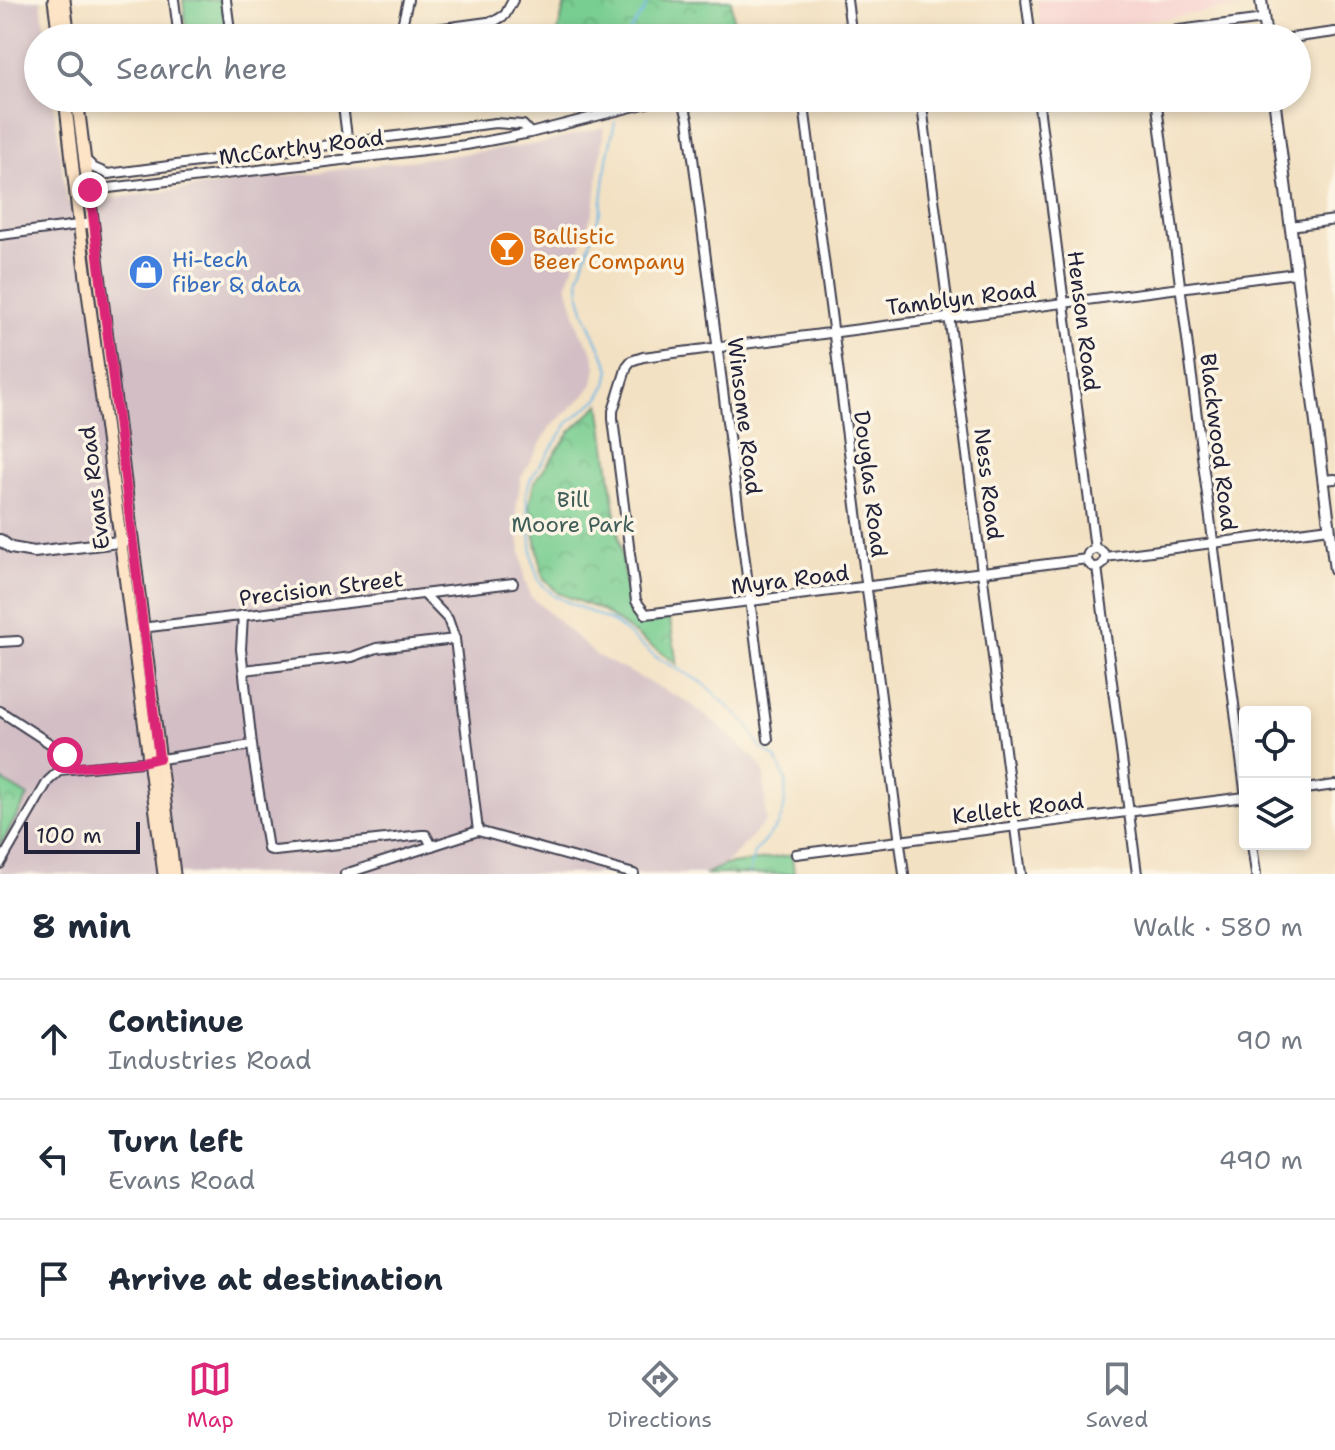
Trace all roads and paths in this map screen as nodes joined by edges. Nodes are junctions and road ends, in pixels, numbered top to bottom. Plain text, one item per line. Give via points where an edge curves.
1 (54, 0) edge
2 (64, 0) edge
3 (174, 0) edge
4 (226, 0) edge
5 (408, 0) edge
6 (513, 0) edge
7 (847, 0) edge
8 (1026, 0) edge
9 (1261, 0) edge
10 (1264, 19) junction
11 (57, 24) edge
12 (67, 24) edge
13 (177, 24) edge
14 (229, 24) edge
15 (402, 24) edge
16 (473, 24) edge
17 (850, 24) edge
18 (1029, 24) edge
19 (1230, 24) edge
20 (1265, 24) edge
21 (1335, 32) edge
22 (1311, 35) edge
23 (67, 112) edge
24 (79, 112) edge
25 (344, 112) edge
26 (612, 112) edge
27 (686, 112) edge
28 (805, 112) edge
29 (923, 112) edge
30 (1040, 112) edge
31 (1158, 112) edge
32 (1276, 112) edge
33 (530, 133) junction
34 (347, 142) junction
35 (86, 160) junction
36 (350, 160) junction
37 (90, 190) junction
38 (76, 192) junction
39 (1335, 220) edge
40 (94, 223) junction
41 (79, 225) junction
42 (1290, 226) junction
43 (0, 235) edge
44 (1296, 273) junction
45 (1181, 288) junction
46 (1064, 303) junction
47 (949, 318) junction
48 (834, 333) junction
49 (718, 348) junction
50 (1335, 479) edge
51 (1323, 480) junction
52 (1330, 528) junction
53 (0, 540) edge
54 (127, 541) junction
55 (1213, 542) junction
56 (1095, 549) junction
57 (1105, 557) junction
58 (1087, 559) junction
59 (1097, 567) junction
60 (1335, 570) edge
61 (982, 572) junction
62 (513, 583) dead end
63 (866, 587) junction
64 (424, 594) junction
65 (751, 602) junction
66 (641, 611) joint
67 (243, 615) junction
68 (138, 629) junction
69 (455, 639) junction
70 (18, 641) dead end
71 (0, 642) edge
72 (244, 670) junction
73 (0, 711) edge
74 (768, 739) dead end
75 (252, 745) junction
76 (155, 759) junction
77 (70, 768) junction
78 (1243, 778) edge
79 (1335, 785) edge
80 (1311, 788) edge
81 (1239, 798) edge
82 (1129, 812) junction
83 (1015, 826) junction
84 (478, 831) junction
85 (900, 841) junction
86 (432, 846) junction
87 (1253, 850) edge
88 (796, 854) dead end
89 (0, 864) edge
90 (164, 874) edge
91 (174, 874) edge
92 (345, 874) edge
93 (634, 874) edge
94 (904, 874) edge
95 (1021, 874) edge
96 (1137, 874) edge
97 (1256, 874) edge

1 - 11 main road
2 - 12 main road
3 - 13 street
4 - 14 street
5 - 15 street
6 - 16 street via 505,15
7 - 17 street
8 - 18 street
9 - 10 street
10 - 19 street
10 - 20 street
21 - 22 street
23 - 38 main road, Evans Road
24 - 35 main road, Evans Road
25 - 34 street
26 - 33 street, McCarthy Road
27 - 49 street, Winsome Road
28 - 48 street, Douglas Road
29 - 47 street, Ness Road
30 - 46 street, Henson Road
31 - 45 street, Blackwood Road
32 - 42 street
33 - 34 street, McCarthy Road via 523,125 495,123
33 - 36 street, McCarthy Road
34 - 35 street, McCarthy Road via 108,174
34 - 36 street
35 - 37 main road, Evans Road
36 - 37 street, McCarthy Road
37 - 38 street, McCarthy Road
37 - 40 main road, Evans Road
38 - 41 main road, Evans Road
39 - 42 street
40 - 41 street
40 - 54 main road, Evans Road
41 - 43 street
41 - 54 main road, Evans Road
42 - 44 street
44 - 45 street, Tamblyn Road
44 - 51 street
45 - 46 street, Tamblyn Road
45 - 55 street, Blackwood Road
46 - 47 street, Tamblyn Road
46 - 56 street, Henson Road
47 - 48 street, Tamblyn Road
47 - 61 street, Ness Road
48 - 49 street, Tamblyn Road
48 - 63 street, Douglas Road
49 - 65 street, Winsome Road
49 - 66 street, Tamblyn Road via 631,361 615,403
50 - 51 street
51 - 52 street
52 - 55 street
52 - 60 street
53 - 54 street via 34,552
54 - 68 main road, Evans Road
55 - 57 street
55 - 78 street, Blackwood Road
56 - 57 street
56 - 58 street
57 - 59 street
58 - 59 street
58 - 61 street, Myra Road
59 - 82 street
61 - 63 street, Myra Road
61 - 83 street, Ness Road
62 - 64 street, Precision Street
63 - 65 street, Myra Road
63 - 85 street, Douglas Road
64 - 67 street, Precision Street
64 - 69 street via 448,619
65 - 66 street, Myra Road
65 - 74 street, Winsome Road
67 - 68 street, Precision Street
67 - 72 street
68 - 76 main road, Evans Road
69 - 72 street
69 - 84 street
70 - 71 street
72 - 75 street
73 - 77 street via 63,752
75 - 76 street
75 - 86 street via 271,851 422,835
76 - 77 street
76 - 90 main road, Evans Road
76 - 91 main road, Evans Road
77 - 89 street via 52,775
79 - 80 street
81 - 82 street, Kellett Road
82 - 83 street, Kellett Road
82 - 96 street
83 - 85 street, Kellett Road
83 - 95 street, Ness Road
84 - 86 street
84 - 93 street
85 - 88 street, Kellett Road
85 - 94 street, Douglas Road
86 - 92 street
87 - 97 street

